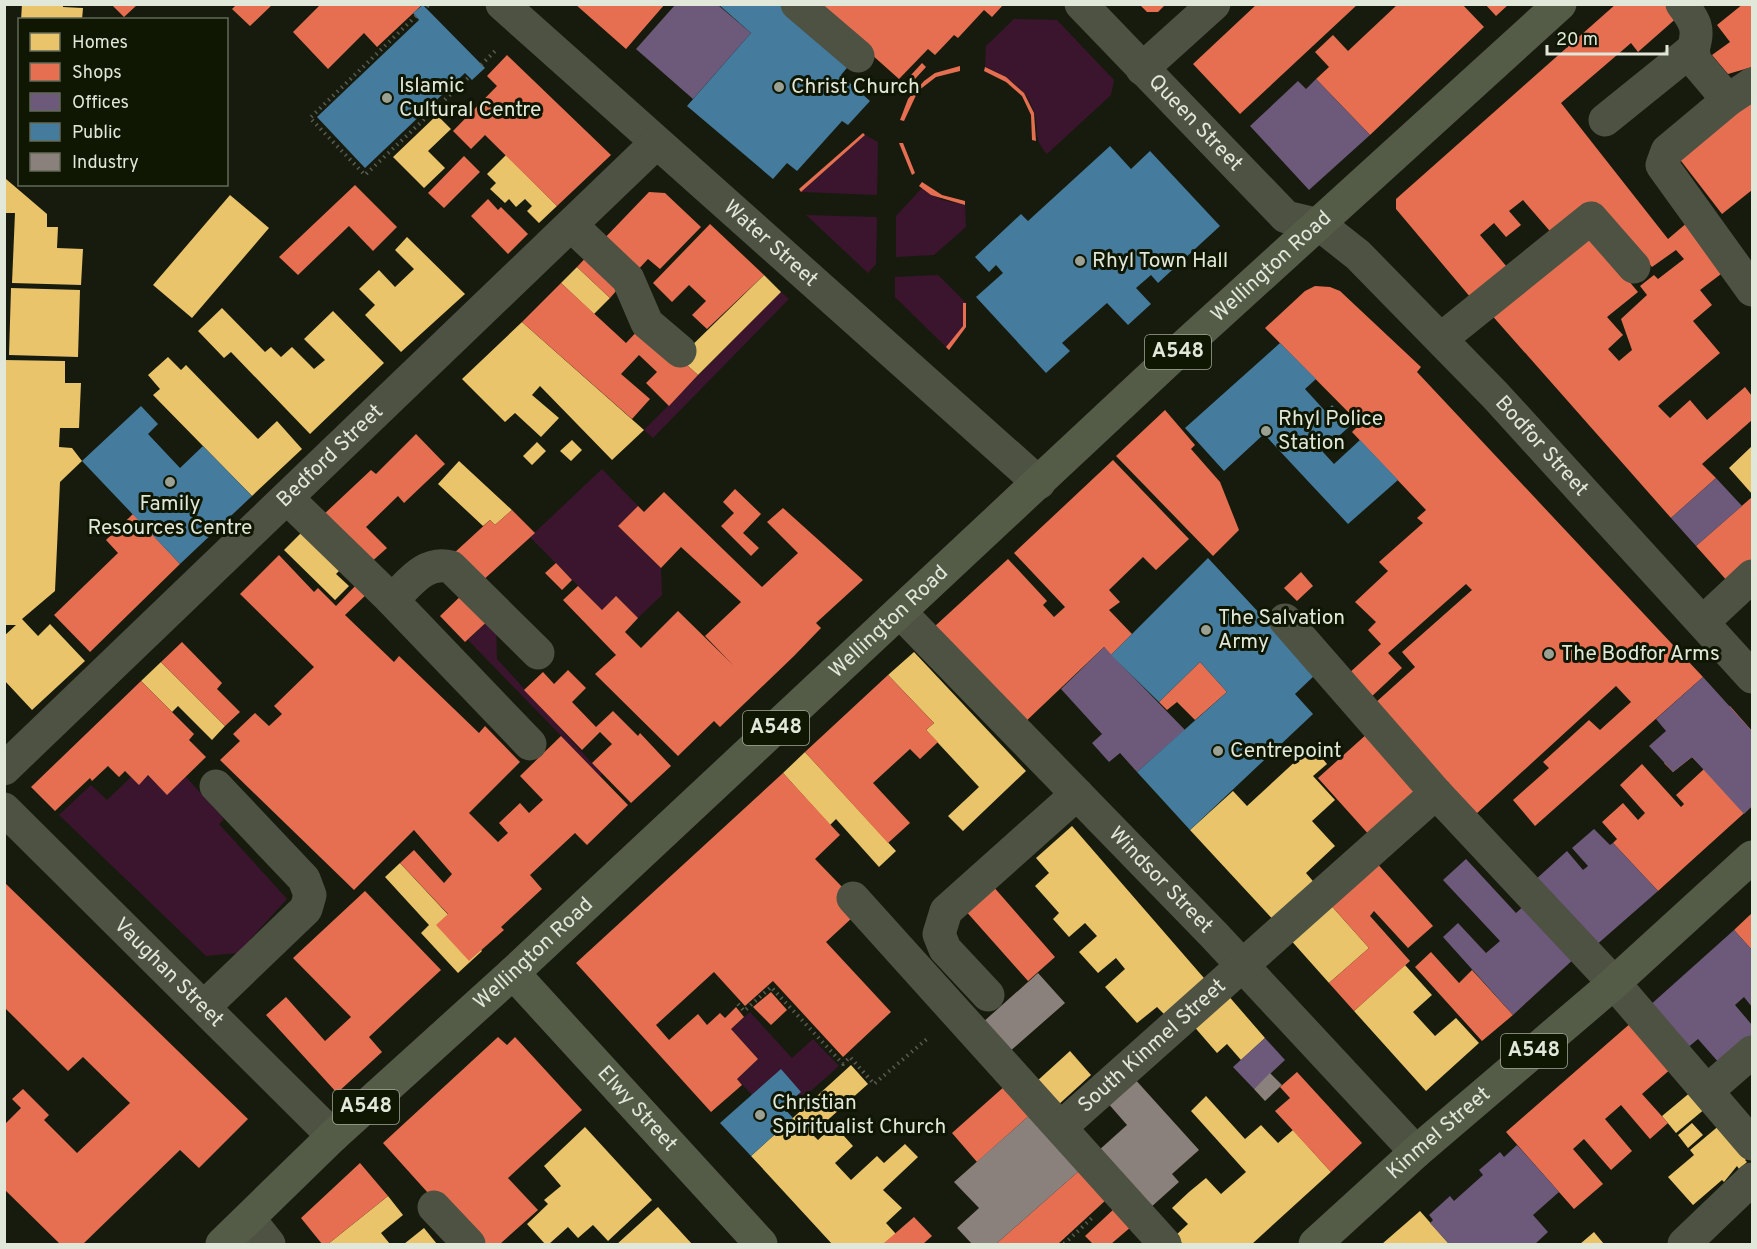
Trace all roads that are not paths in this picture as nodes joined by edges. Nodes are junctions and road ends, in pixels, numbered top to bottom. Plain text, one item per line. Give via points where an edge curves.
1 (502, 4) edge
2 (797, 4) edge
3 (1082, 4) edge
4 (1214, 4) edge
5 (1560, 4) edge
6 (1682, 4) edge
7 (1693, 48) junction
8 (858, 56) dead end
9 (1142, 69) junction
10 (1740, 92) edge
11 (1605, 120) dead end
12 (656, 143) junction
13 (571, 225) junction
14 (1320, 225) junction
15 (1634, 267) dead end
16 (1752, 290) edge
17 (1441, 339) junction
18 (680, 351) dead end
19 (1039, 483) junction
20 (287, 498) junction
21 (1752, 576) edge
22 (392, 600) junction
23 (900, 612) junction
24 (1285, 620) dead end
25 (1703, 622) junction
26 (538, 653) dead end
27 (1752, 677) edge
28 (530, 744) dead end
29 (4, 769) edge
30 (216, 786) dead end
31 (1436, 793) junction
32 (1077, 794) junction
33 (4, 809) edge
34 (1752, 857) edge
35 (853, 898) dead end
36 (1243, 967) junction
37 (513, 973) junction
38 (1614, 983) junction
39 (988, 995) dead end
40 (204, 1007) junction
41 (1752, 1052) edge
42 (1707, 1091) junction
43 (1061, 1127) junction
44 (1749, 1133) edge
45 (333, 1136) junction
46 (1416, 1152) junction
47 (1752, 1179) edge
48 (434, 1207) dead end
49 (259, 1232) edge
50 (222, 1245) edge
51 (469, 1245) edge
52 (761, 1245) edge
53 (1165, 1245) edge
54 (1315, 1245) edge
55 (1684, 1245) edge

1 - 12 street, Water Street
2 - 8 street
3 - 9 street, Queen Street
4 - 9 street
5 - 14 main road, Wellington Road / A548
6 - 7 street via 1694,19 1698,33
7 - 10 street via 1695,61
7 - 11 street
9 - 14 street, Queen Street via 1286,217
10 - 16 street via 1667,151 1662,165
12 - 13 street, Bedford Street
12 - 19 street, Water Street
13 - 18 street via 628,279 647,323
13 - 20 street, Bedford Street
14 - 17 street, Bodfor Street via 1358,255
14 - 19 main road, Wellington Road / A548 via 1180,349
15 - 17 street via 1591,218
17 - 25 street, Bodfor Street
19 - 23 main road, Wellington Road / A548
20 - 22 street
20 - 29 street, Bedford Street
21 - 25 street
22 - 26 street via 428,566 451,567
22 - 28 street
23 - 32 street, Windsor Street
23 - 37 main road, Wellington Road / A548
24 - 31 street
25 - 27 street, Bodfor Street
30 - 40 street via 304,879 310,895 306,909
31 - 36 street, South Kinmel Street
31 - 38 street
32 - 36 street, Windsor Street
32 - 39 street via 946,911 939,934 945,949
33 - 40 street, Vaughan Street
34 - 38 main road, Kinmel Street / A548
35 - 43 street, South Kinmel Street
36 - 43 street, South Kinmel Street
36 - 46 street, Windsor Street
37 - 45 main road, Wellington Road / A548
37 - 52 main road, Elwy Street
38 - 42 street
38 - 46 main road, Kinmel Street / A548
40 - 45 street, Vaughan Street
41 - 42 street
42 - 44 street
43 - 53 street, South Kinmel Street
45 - 49 main road, Wellington Road / A548
46 - 54 main road, Kinmel Street / A548
47 - 55 street
48 - 51 street
49 - 50 main road, Wellington Road / A548

